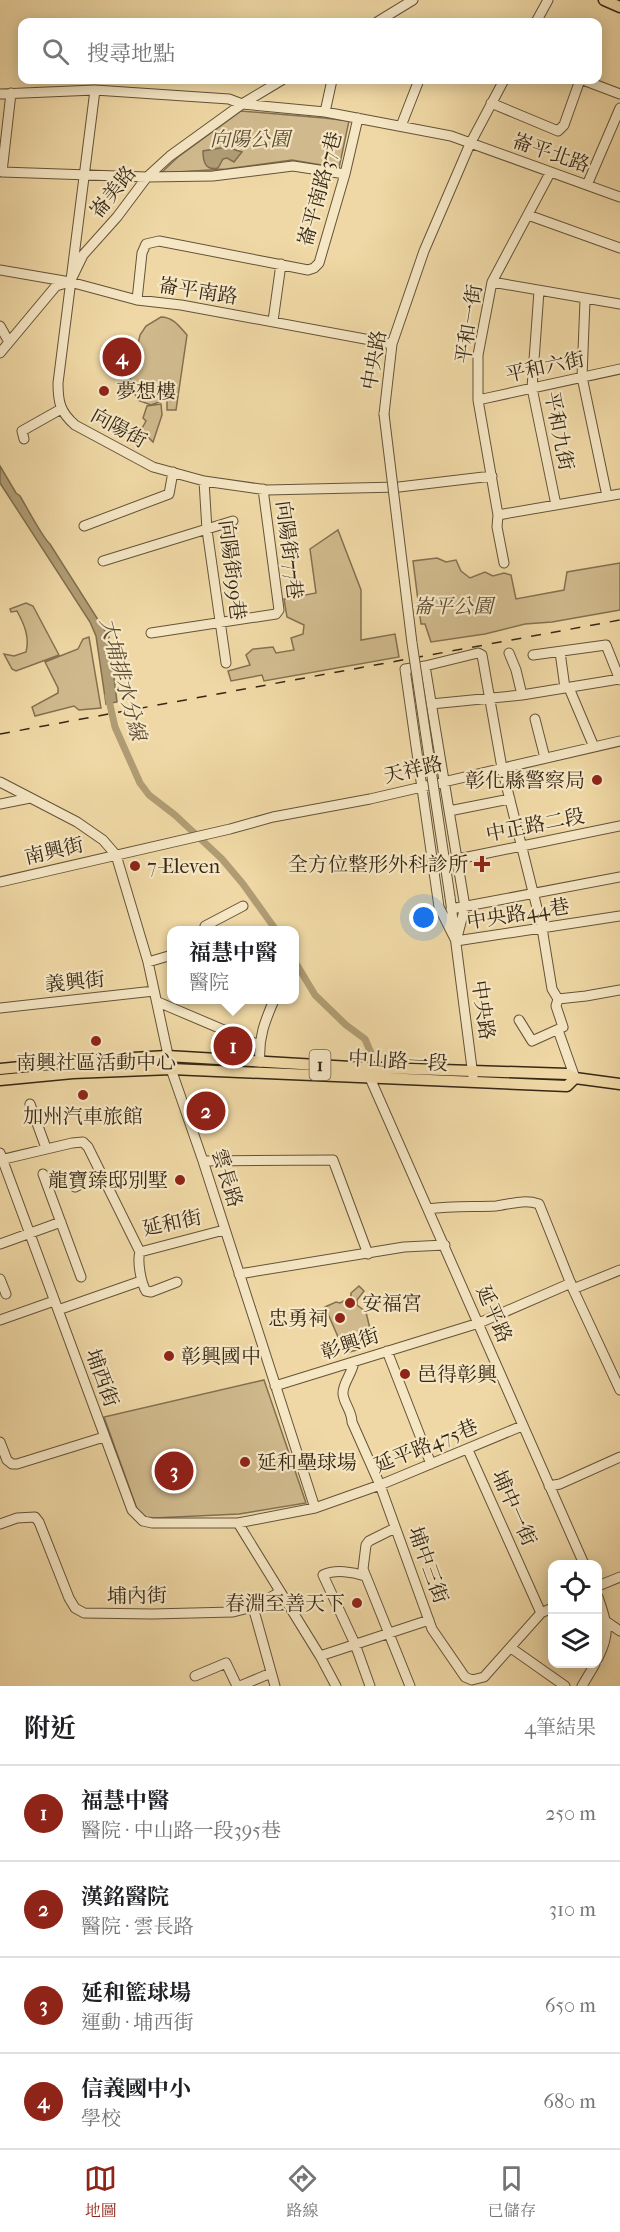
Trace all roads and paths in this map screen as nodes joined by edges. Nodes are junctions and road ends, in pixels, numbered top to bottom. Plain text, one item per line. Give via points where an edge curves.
1 (412, 0) edge
2 (548, 0) edge
3 (604, 0) edge
4 (620, 7) edge
5 (383, 18) edge
6 (541, 18) edge
7 (275, 84) edge
8 (331, 84) edge
9 (417, 84) edge
10 (502, 84) edge
11 (579, 84) edge
12 (592, 84) edge
13 (95, 90) junction
14 (11, 93) junction
15 (0, 94) edge
16 (620, 94) edge
17 (491, 103) junction
18 (242, 104) junction
19 (620, 108) edge
20 (325, 112) junction
21 (358, 118) junction
22 (400, 126) junction
23 (470, 144) junction
24 (550, 173) junction
25 (345, 174) junction
26 (83, 176) junction
27 (147, 177) junction
28 (587, 185) junction
29 (620, 197) edge
30 (528, 216) junction
31 (620, 248) edge
32 (281, 264) junction
33 (0, 270) edge
34 (70, 282) junction
35 (492, 282) junction
36 (539, 291) junction
37 (137, 300) junction
38 (585, 300) junction
39 (620, 304) edge
40 (273, 321) junction
41 (0, 326) edge
42 (9, 342) junction
43 (392, 344) junction
44 (0, 353) edge
45 (620, 369) edge
46 (582, 377) junction
47 (532, 388) junction
48 (478, 400) junction
49 (61, 410) junction
50 (24, 439) dead end
51 (172, 472) junction
52 (492, 476) junction
53 (204, 481) junction
54 (263, 489) junction
55 (620, 494) edge
56 (607, 496) junction
57 (556, 505) junction
58 (498, 515) junction
59 (233, 521) dead end
60 (84, 526) dead end
61 (207, 530) junction
62 (103, 561) dead end
63 (504, 563) dead end
64 (220, 622) junction
65 (151, 633) dead end
66 (560, 652) junction
67 (509, 653) dead end
68 (532, 655) dead end
69 (226, 663) dead end
70 (425, 666) junction
71 (620, 680) edge
72 (567, 688) junction
73 (522, 694) junction
74 (489, 698) junction
75 (431, 704) junction
76 (535, 718) dead end
77 (620, 741) edge
78 (594, 747) junction
79 (545, 758) junction
80 (502, 768) junction
81 (0, 782) edge
82 (443, 782) junction
83 (420, 786) junction
84 (30, 798) junction
85 (510, 799) junction
86 (0, 804) edge
87 (448, 811) junction
88 (620, 826) edge
89 (522, 845) junction
90 (116, 855) junction
91 (458, 859) junction
92 (620, 877) edge
93 (0, 882) edge
94 (534, 894) junction
95 (243, 906) dead end
96 (465, 907) junction
97 (452, 909) junction
98 (620, 916) edge
99 (205, 926) edge
100 (542, 928) junction
101 (456, 941) junction
102 (167, 956) edge
103 (148, 962) junction
104 (620, 990) edge
105 (154, 991) junction
106 (558, 999) junction
107 (158, 1002) junction
108 (272, 1004) edge
109 (0, 1008) edge
110 (519, 1020) dead end
111 (558, 1030) junction
112 (259, 1045) junction
113 (167, 1056) junction
114 (260, 1062) junction
115 (0, 1069) edge
116 (171, 1069) junction
117 (473, 1077) junction
118 (370, 1078) junction
119 (575, 1078) junction
120 (0, 1080) edge
121 (620, 1084) edge
122 (30, 1104) dead end
123 (46, 1149) junction
124 (1, 1157) edge
125 (203, 1161) junction
126 (43, 1174) dead end
127 (100, 1174) junction
128 (75, 1187) dead end
129 (428, 1209) junction
130 (61, 1222) junction
131 (224, 1230) junction
132 (29, 1234) junction
133 (0, 1244) edge
134 (445, 1245) junction
135 (140, 1252) junction
136 (368, 1254) junction
137 (620, 1270) edge
138 (239, 1274) junction
139 (81, 1277) dead end
140 (0, 1279) edge
141 (141, 1281) junction
142 (177, 1282) dead end
143 (572, 1286) junction
144 (6, 1294) dead end
145 (56, 1305) junction
146 (0, 1320) edge
147 (479, 1323) junction
148 (387, 1351) junction
149 (354, 1362) junction
150 (275, 1386) junction
151 (620, 1390) edge
152 (522, 1426) junction
153 (104, 1437) junction
154 (0, 1442) edge
155 (468, 1450) junction
156 (620, 1457) edge
157 (431, 1464) junction
158 (380, 1485) junction
159 (549, 1486) junction
160 (315, 1508) junction
161 (238, 1522) junction
162 (0, 1524) edge
163 (395, 1528) junction
164 (582, 1560) edge
165 (365, 1576) junction
166 (620, 1577) edge
167 (602, 1584) edge
168 (280, 1592) junction
169 (253, 1607) junction
170 (548, 1610) edge
171 (602, 1610) edge
172 (542, 1613) junction
173 (429, 1620) junction
174 (607, 1623) junction
175 (620, 1630) edge
176 (388, 1634) junction
177 (355, 1644) junction
178 (511, 1648) junction
179 (602, 1649) edge
180 (320, 1656) junction
181 (593, 1668) edge
182 (271, 1673) junction
183 (195, 1676) dead end
184 (238, 1686) edge
185 (275, 1686) edge
186 (336, 1686) edge
187 (370, 1686) edge
188 (410, 1686) edge
189 (565, 1686) edge
190 (582, 1686) edge

1 - 5 street
2 - 6 street
3 - 4 main road
7 - 18 street, 崙美路
8 - 20 street
9 - 22 street
10 - 17 street, 中央路
11 - 17 street via 558,131
12 - 16 street
13 - 14 street
13 - 18 street via 229,99
13 - 26 street
14 - 15 street
14 - 26 street via 2,172
17 - 23 street, 中央路
18 - 20 street
18 - 27 street, 崙美路
19 - 28 street
20 - 21 street
21 - 22 street
21 - 25 street, 崙平南路37巷
22 - 23 street via 451,136
23 - 24 street, 崙平北路
23 - 43 street, 中央路 via 423,251
24 - 28 street, 崙平北路
24 - 30 street, 平和一街
25 - 27 street via 293,166 213,176
25 - 32 street, 崙平南路37巷 via 319,263 308,270
26 - 27 street
26 - 34 street
27 - 34 street, 崙美路 via 82,255
28 - 29 street, 崙平北路
30 - 31 street
30 - 35 street, 平和一街
32 - 37 street via 159,241 146,244
32 - 40 street
33 - 34 street, 崙平南路
34 - 37 street, 崙平南路
34 - 42 street via 56,286
34 - 49 street via 58,383
35 - 36 street
35 - 48 street, 平和一街 via 478,355
36 - 38 street
36 - 47 street, 平和九街
37 - 40 street, 崙平南路
38 - 39 street
38 - 46 street
40 - 43 street, 崙平南路
41 - 42 street
42 - 44 street
43 - 97 street, 中央路, bridge via 384,414 412,643
45 - 46 street, 平和六街
46 - 47 street, 平和六街
46 - 56 street
47 - 48 street, 平和六街
47 - 57 street, 平和九街
48 - 52 street, 平和一街
49 - 50 street via 22,431
49 - 51 street, 向陽街 via 75,425 153,467
51 - 53 street, 向陽街
51 - 60 street via 169,494
52 - 54 street, 向陽街 via 399,488
52 - 58 street, 平和一街
53 - 54 street, 向陽街
53 - 61 street, 向陽街99巷
54 - 64 street, 向陽街77巷 via 279,610 276,614
55 - 56 street
56 - 57 street
57 - 58 street
58 - 63 street, 平和一街
59 - 61 street
61 - 62 street
61 - 64 street, 向陽街99巷
64 - 65 street
64 - 69 street, 向陽街99巷
66 - 68 street
66 - 71 street via 606,645
66 - 72 street
67 - 73 street
70 - 74 street via 480,654
70 - 75 street, 中央路
70 - 83 street, 中央路 via 405,669
71 - 72 street
72 - 73 street
72 - 78 street
73 - 74 street
74 - 75 street
74 - 80 street
75 - 82 street, 中央路
76 - 79 street
77 - 78 street, 天祥路
78 - 79 street, 天祥路
79 - 80 street, 天祥路
80 - 82 street, 天祥路
80 - 85 street
81 - 84 street
82 - 83 street, 天祥路
82 - 87 street, 中央路
83 - 90 street, 天祥路
83 - 101 street, 中央路 via 439,907
84 - 86 street
84 - 90 street via 77,822 103,840
85 - 87 street
85 - 89 street
87 - 91 street, 中央路
88 - 89 street, 中正路二段
89 - 91 street, 中正路二段
89 - 94 street
90 - 93 street, 南興街
90 - 103 street, 雲長路
91 - 96 street, 中央路
92 - 94 street
94 - 96 street
94 - 100 street
95 - 99 street
96 - 97 street
96 - 101 street, 中央路
97 - 101 street, 中央路
98 - 100 street, 中央路44巷
100 - 101 street, 中央路44巷
100 - 106 street via 552,989
101 - 117 street, 中央路
102 - 103 street
103 - 105 street, 雲長路
104 - 106 street
105 - 107 street, 雲長路
105 - 109 street, 義興街
106 - 111 street via 556,1006 564,1026
107 - 112 street
107 - 113 street, 雲長路
108 - 112 street
110 - 111 street via 532,1041
111 - 119 street
112 - 114 street
113 - 114 main road, 中山路一段 / 1
113 - 115 main road, 中山路一段 / 1
113 - 116 street, 雲長路
114 - 117 main road, 中山路一段 / 1
116 - 118 main road, 中山路一段 / 1
116 - 120 main road, 中山路一段 / 1
116 - 125 street, 雲長路
117 - 118 main road, 中山路一段 / 1
117 - 119 main road, 中山路一段 / 1 via 568,1074
118 - 129 street, 延平路
119 - 121 main road, 中山路一段 / 1
122 - 123 street
123 - 124 street, 延和街
123 - 127 street, 延和街 via 83,1142
124 - 132 street, 埔西街
125 - 131 street, 雲長路
125 - 136 street via 333,1160
126 - 130 street
127 - 128 street
127 - 135 street, 延和街
129 - 134 street, 延平路
129 - 143 street via 530,1201 539,1204
130 - 132 street
130 - 139 street
131 - 135 street, 延和街
131 - 138 street, 雲長路
132 - 133 street
132 - 145 street, 埔西街
134 - 136 street
134 - 147 street, 延平路
135 - 141 street
136 - 138 street
137 - 143 street, 彰興街
138 - 150 street, 雲長路
140 - 144 street
141 - 142 street via 146,1291 151,1292
141 - 145 street
143 - 147 street, 彰興街
143 - 151 street
145 - 146 street
145 - 153 street, 埔西街
147 - 148 street, 彰興街
147 - 152 street, 延平路
148 - 149 street, 彰興街
148 - 157 street
149 - 150 street, 彰興街
149 - 158 street, 埔中三街 via 343,1395
150 - 160 street, 雲長路
152 - 155 street, 延平路475巷
152 - 159 street, 延平路
153 - 154 street via 17,1464 10,1463
153 - 161 street, 埔西街 via 132,1510 143,1521
155 - 157 street, 延平路475巷
155 - 172 street, 埔中一街
156 - 159 street
157 - 158 street, 延平路475巷
158 - 160 street, 延平路475巷
158 - 163 street, 埔中三街
159 - 164 street, 延平路
160 - 161 street, 延平路475巷
161 - 168 street
162 - 169 street, 埔內街 via 28,1517 39,1522 69,1598 84,1613 233,1612
163 - 165 street via 369,1540
163 - 173 street, 埔中三街
165 - 176 street
165 - 177 street via 329,1571 323,1575
166 - 167 street
168 - 169 street, 埔內街
168 - 180 street
169 - 182 street
170 - 172 street
171 - 174 street
172 - 178 street, 埔中三街
173 - 176 street
173 - 178 street, 埔中三街 via 465,1677 472,1680 484,1677
174 - 175 street
174 - 179 street
176 - 177 street
176 - 188 street
177 - 180 street
177 - 187 street
178 - 189 street
180 - 186 street
181 - 190 street
182 - 184 street
182 - 185 street
183 - 184 street via 226,1663

